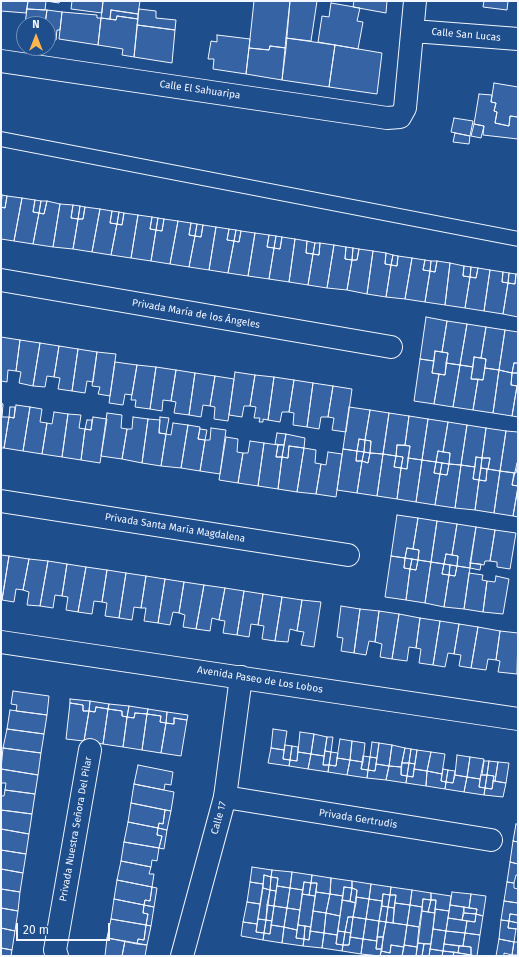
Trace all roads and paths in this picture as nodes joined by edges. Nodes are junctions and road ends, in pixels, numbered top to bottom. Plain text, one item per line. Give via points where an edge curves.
1 (415, 1) edge
2 (413, 31) junction
3 (518, 39) edge
4 (1, 61) edge
5 (1, 139) edge
6 (518, 239) edge
7 (1, 280) edge
8 (391, 347) dead end
9 (1, 501) edge
10 (348, 555) dead end
11 (1, 642) edge
12 (241, 677) junction
13 (518, 719) edge
14 (90, 750) dead end
15 (225, 797) junction
16 (491, 840) dead end
17 (57, 956) edge
18 (182, 956) edge

1 - 2 street
2 - 3 street, Calle San Lucas
2 - 4 street, Calle El Sahuaripa via 405,108 400,117 379,117
5 - 6 lane
7 - 8 street, Privada María de los Ángeles
9 - 10 street, Privada Santa María Magdalena
11 - 12 street, Avenida Paseo de Los Lobos
12 - 13 street, Avenida Paseo de Los Lobos
12 - 15 street, Calle 17
14 - 17 street, Privada Nuestra Señora Del Pilar via 55,950
15 - 16 street, Privada Gertrudis
15 - 18 street, Calle 17

